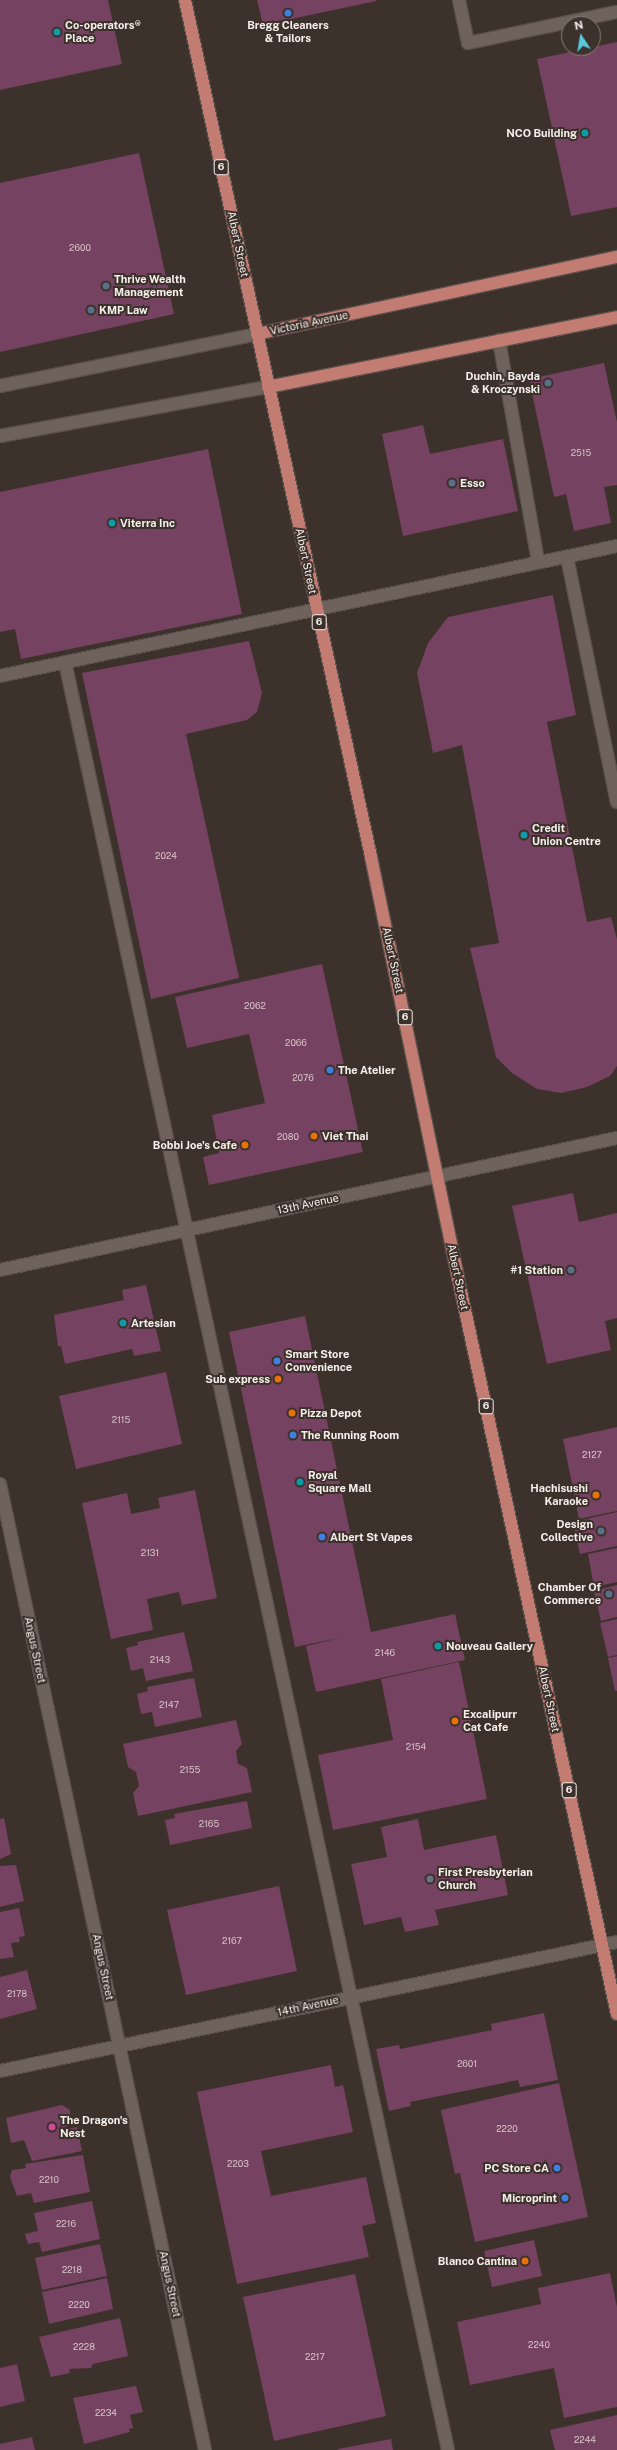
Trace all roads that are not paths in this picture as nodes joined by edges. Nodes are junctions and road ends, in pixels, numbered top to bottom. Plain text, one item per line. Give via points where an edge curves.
1 (185, 0) edge
2 (459, 0) edge
3 (617, 12) edge
4 (617, 256) edge
5 (617, 317) edge
6 (257, 334) junction
7 (499, 340) junction
8 (0, 386) edge
9 (268, 387) junction
10 (0, 436) edge
11 (617, 546) edge
12 (567, 557) junction
13 (538, 562) junction
14 (316, 608) junction
15 (65, 662) junction
16 (0, 676) edge
17 (617, 802) edge
18 (617, 1138) edge
19 (438, 1176) junction
20 (187, 1230) junction
21 (0, 1270) edge
22 (0, 1484) edge
23 (617, 1942) edge
24 (603, 1945) junction
25 (352, 1997) junction
26 (617, 2014) edge
27 (119, 2045) junction
28 (0, 2071) edge
29 (205, 2450) edge
30 (448, 2450) edge

1 - 6 main road, Albert Street / 6
2 - 3 street via 468,43
4 - 6 main road, Victoria Avenue
5 - 7 main road
6 - 8 street, Victoria Avenue
6 - 9 main road, Albert Street / 6
7 - 9 main road
7 - 13 street
9 - 10 street
9 - 14 main road, Albert Street / 6
11 - 12 street
12 - 13 street
12 - 17 street
13 - 14 street
14 - 15 street
14 - 19 main road, Albert Street / 6
15 - 16 street
15 - 20 street
18 - 19 street, 13th Avenue
19 - 20 street, 13th Avenue
19 - 24 main road, Albert Street / 6
20 - 21 street, 13th Avenue
20 - 25 street
22 - 27 street, Angus Street
23 - 24 street, 14th Avenue
24 - 25 street, 14th Avenue
24 - 26 main road, Albert Street / 6
25 - 27 street, 14th Avenue
25 - 30 street
27 - 28 street, 14th Avenue
27 - 29 street, Angus Street

